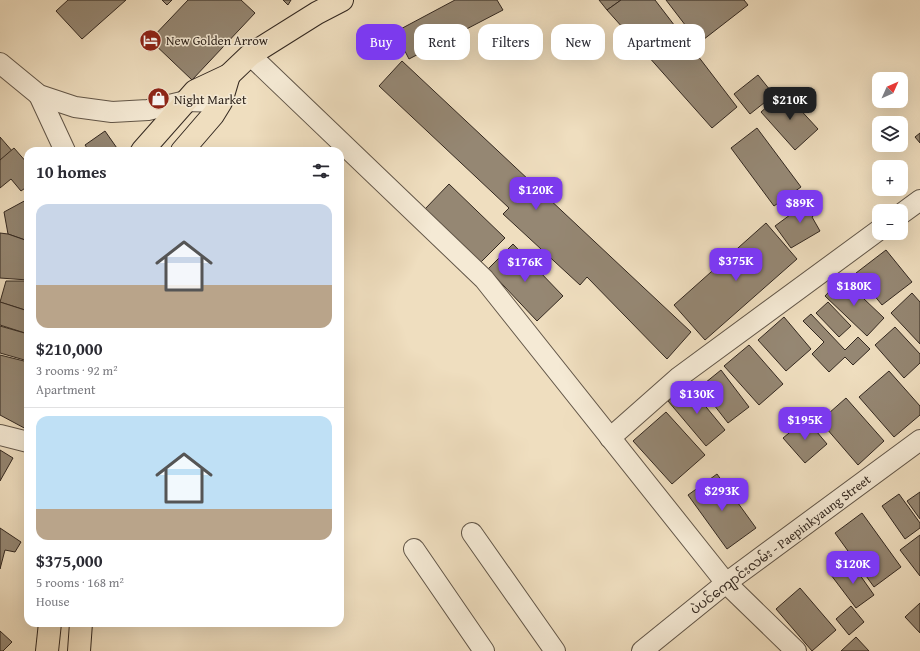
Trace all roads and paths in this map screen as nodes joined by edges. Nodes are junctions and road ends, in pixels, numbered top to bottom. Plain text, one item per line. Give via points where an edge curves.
1 (342, 0) edge
2 (250, 55) junction
3 (3, 72) edge
4 (229, 75) junction
5 (39, 95) junction
6 (186, 101) junction
7 (221, 102) junction
8 (63, 147) edge
9 (146, 147) edge
10 (186, 147) edge
11 (920, 200) edge
12 (908, 209) edge
13 (872, 235) edge
14 (0, 435) edge
15 (610, 438) junction
16 (920, 440) edge
17 (24, 441) edge
18 (472, 533) dead end
19 (414, 549) dead end
20 (726, 583) junction
21 (50, 627) edge
22 (81, 627) edge
23 (47, 651) edge
24 (79, 651) edge
25 (484, 651) edge
26 (555, 651) edge
27 (642, 651) edge
28 (796, 651) edge

1 - 2 highway
2 - 4 highway
2 - 15 street via 484,279
3 - 5 street
4 - 6 highway via 196,91
4 - 7 highway
5 - 6 street via 75,107 112,112 148,110
5 - 8 street
6 - 7 street
6 - 9 highway
7 - 10 highway via 210,120
11 - 12 street
13 - 15 street via 679,377
14 - 17 street
15 - 20 street
16 - 20 street, ပဲပင်ကျောင်းလမ်း - Paepinkyaung Street
18 - 26 street
19 - 25 street
20 - 27 street, ပဲပင်ကျောင်းလမ်း - Paepinkyaung Street
20 - 28 street
21 - 23 highway
22 - 24 highway

